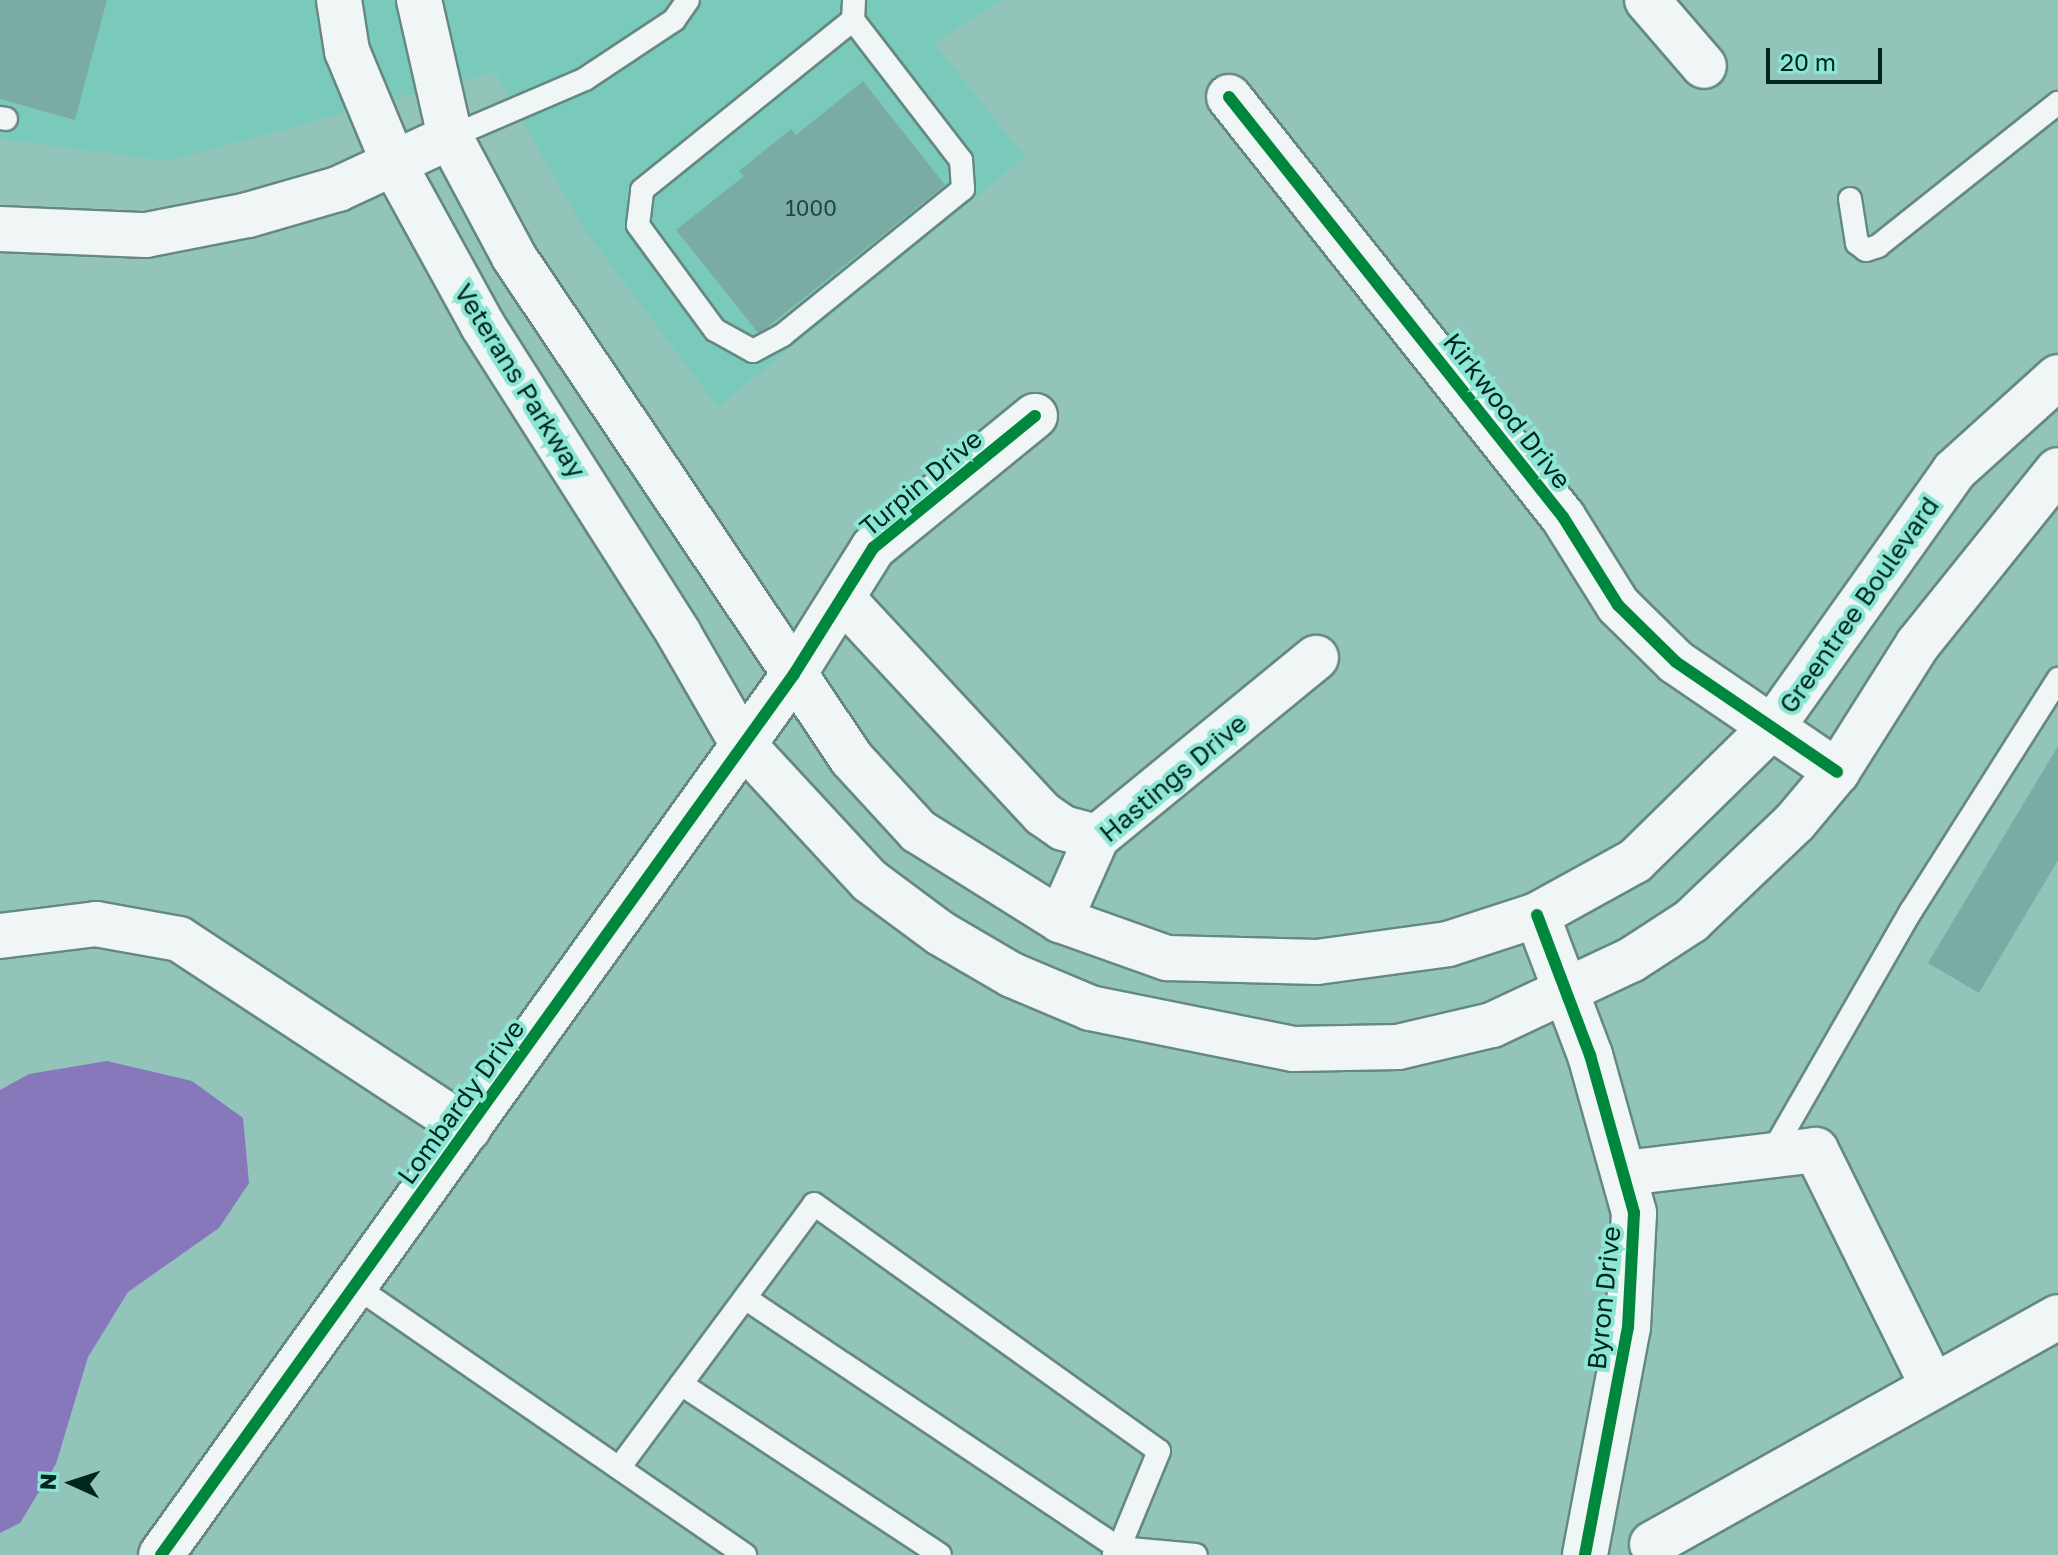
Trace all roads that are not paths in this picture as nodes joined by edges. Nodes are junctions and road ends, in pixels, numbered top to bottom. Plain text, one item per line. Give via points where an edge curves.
1 (339, 0) edge
2 (419, 0) edge
3 (688, 0) edge
4 (1647, 0) edge
5 (854, 10) edge
6 (1704, 66) dead end
7 (1229, 97) dead end
8 (2058, 103) edge
9 (450, 137) junction
10 (394, 164) junction
11 (1850, 199) dead end
12 (0, 229) edge
13 (2058, 377) edge
14 (1035, 416) dead end
15 (2058, 470) edge
16 (843, 599) junction
17 (1316, 658) dead end
18 (794, 674) junction
19 (2058, 679) edge
20 (1773, 726) junction
21 (742, 743) junction
22 (1837, 772) junction
23 (1097, 837) junction
24 (1537, 915) junction
25 (1060, 920) junction
26 (0, 936) edge
27 (1565, 993) junction
28 (468, 1129) junction
29 (1770, 1156) junction
30 (1626, 1173) junction
31 (355, 1286) junction
32 (745, 1298) junction
33 (2058, 1317) edge
34 (681, 1384) junction
35 (1932, 1385) junction
36 (619, 1468) junction
37 (1652, 1544) dead end
38 (1116, 1551) edge
39 (161, 1555) edge
40 (745, 1555) edge
41 (940, 1555) edge
42 (1196, 1555) edge
43 (1585, 1555) edge

1 - 10 street, Veterans Parkway via 347,51
2 - 9 street
3 - 9 lane via 674,20 585,79
4 - 6 street
5 - 5 lane via 642,190 638,225 715,330 753,351 795,326 963,189 961,160
7 - 20 street, Kirkwood Drive via 1563,517 1618,605 1676,662
8 - 11 lane via 1878,246 1866,250 1857,243
9 - 10 street
9 - 18 street via 514,257
10 - 12 street via 338,189 248,215 146,235
10 - 21 street, Veterans Parkway via 483,326
13 - 20 street, Greentree Boulevard via 1954,471
14 - 16 street, Turpin Drive via 873,548
15 - 22 street via 1918,644
16 - 18 street, Turpin Drive
16 - 23 street via 1043,814 1063,828
17 - 23 street, Hastings Drive
18 - 21 street, Lombardy Drive
18 - 25 street, Greentree Boulevard via 852,759 918,831
19 - 29 lane via 1911,911
20 - 22 street, Kirkwood Drive
20 - 24 street, Greentree Boulevard via 1635,861
21 - 27 street via 870,881 940,933 1012,975 1090,1008 1294,1049 1398,1047 1492,1025
21 - 28 street, Lombardy Drive
22 - 27 street via 1795,822 1691,921
23 - 25 street, Hastings Drive
24 - 25 street, Greentree Boulevard via 1448,944 1317,962 1167,958
24 - 27 street, Byron Drive
26 - 28 street via 96,924 179,939
27 - 30 street, Byron Drive
28 - 31 street, Lombardy Drive
29 - 30 street
29 - 35 street via 1816,1150
30 - 43 street, Byron Drive via 1634,1213 1628,1327
31 - 36 lane
31 - 39 street, Lombardy Drive
32 - 34 lane
32 - 38 lane
32 - 38 lane via 814,1204 1159,1451
33 - 35 street
34 - 36 lane
34 - 41 lane
35 - 37 street
36 - 40 lane
38 - 42 lane

